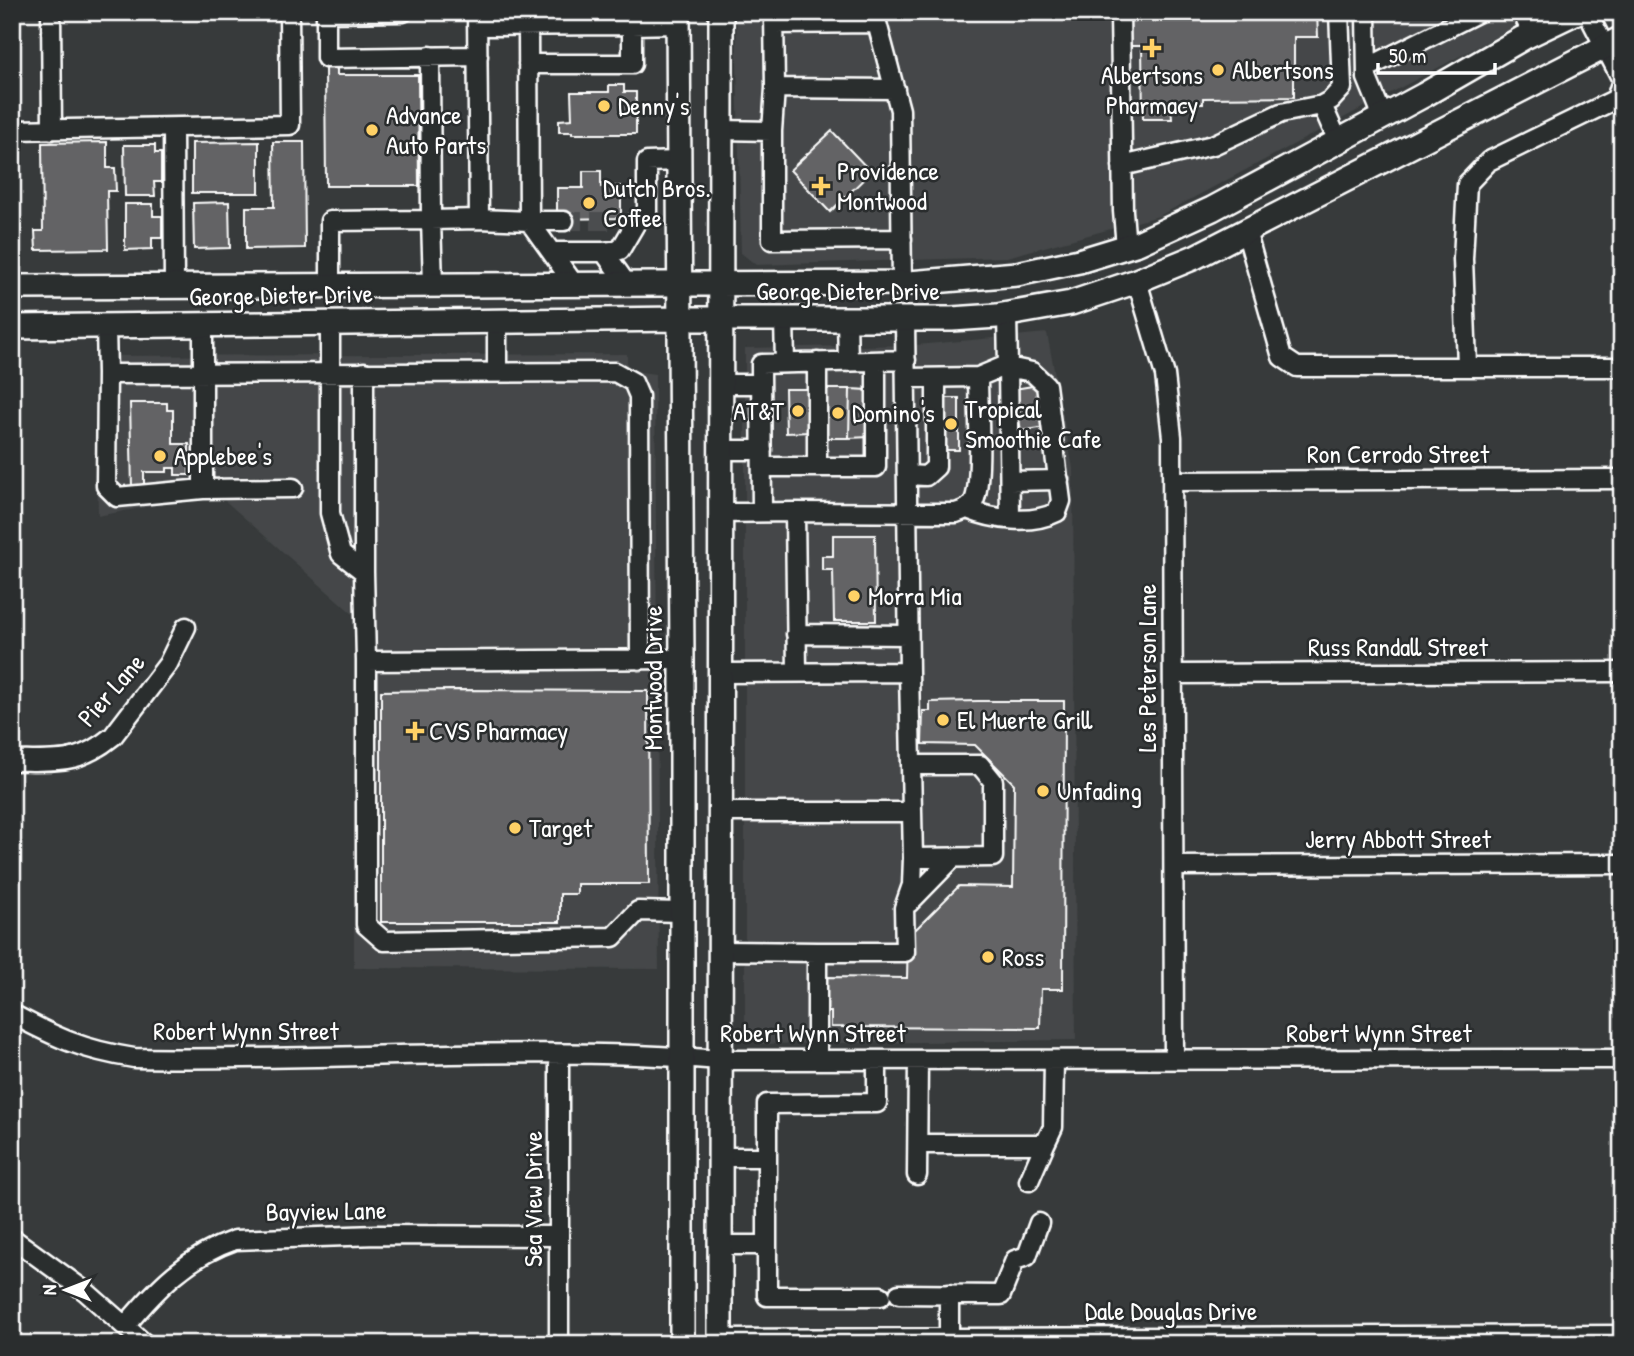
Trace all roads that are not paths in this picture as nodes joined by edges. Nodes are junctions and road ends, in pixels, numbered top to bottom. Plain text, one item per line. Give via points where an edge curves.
1 (51, 12) edge
2 (289, 12) edge
3 (403, 12) edge
4 (721, 12) edge
5 (1120, 12) edge
6 (1339, 12) edge
7 (1366, 12) edge
8 (1479, 12) edge
9 (1522, 12) edge
10 (1577, 12) edge
11 (1587, 12) edge
12 (678, 18) edge
13 (774, 18) edge
14 (877, 18) edge
15 (477, 19) edge
16 (632, 25) junction
17 (528, 26) junction
18 (1532, 33) junction
19 (1612, 42) edge
20 (430, 56) junction
21 (478, 56) junction
22 (528, 64) junction
23 (1367, 68) junction
24 (775, 88) junction
25 (895, 89) junction
26 (1619, 99) edge
27 (1322, 105) junction
28 (1383, 117) junction
29 (173, 128) junction
30 (52, 130) junction
31 (721, 130) junction
32 (12, 131) edge
33 (772, 131) junction
34 (1338, 141) junction
35 (679, 161) junction
36 (1122, 166) junction
37 (647, 205) junction
38 (679, 205) junction
39 (479, 219) junction
40 (431, 220) junction
41 (529, 221) junction
42 (564, 221) tunnel mouth
43 (616, 221) tunnel mouth
44 (636, 221) junction
45 (1247, 231) junction
46 (902, 239) junction
47 (1126, 247) junction
48 (552, 252) junction
49 (604, 252) junction
50 (1137, 281) junction
51 (902, 283) junction
52 (330, 284) junction
53 (433, 284) junction
54 (574, 284) junction
55 (626, 284) junction
56 (680, 284) junction
57 (721, 284) junction
58 (174, 285) junction
59 (12, 287) edge
60 (1007, 315) junction
61 (680, 319) junction
62 (721, 319) junction
63 (784, 319) junction
64 (848, 319) junction
65 (905, 319) junction
66 (497, 321) junction
67 (330, 323) junction
68 (203, 324) junction
69 (106, 325) junction
70 (12, 327) edge
71 (876, 361) junction
72 (817, 362) junction
73 (848, 362) junction
74 (785, 363) junction
75 (1468, 365) junction
76 (1008, 367) junction
77 (1622, 367) edge
78 (906, 369) junction
79 (364, 372) junction
80 (497, 372) junction
81 (331, 373) junction
82 (107, 374) junction
83 (203, 374) junction
84 (936, 377) junction
85 (978, 377) junction
86 (720, 384) junction
87 (761, 384) junction
88 (720, 450) junction
89 (762, 459) junction
90 (817, 467) junction
91 (907, 475) junction
92 (1622, 479) edge
93 (1059, 480) junction
94 (1010, 481) junction
95 (1174, 481) junction
96 (293, 488) dead end
97 (203, 489) junction
98 (967, 509) junction
99 (762, 512) junction
100 (795, 512) junction
101 (720, 513) junction
102 (907, 513) junction
103 (1010, 518) junction
104 (363, 572) junction
105 (186, 627) dead end
106 (796, 634) junction
107 (908, 635) junction
108 (682, 659) junction
109 (640, 660) junction
110 (366, 661) junction
111 (719, 666) junction
112 (909, 672) junction
113 (1622, 672) edge
114 (797, 673) junction
115 (1174, 674) junction
116 (12, 761) edge
117 (911, 765) junction
118 (719, 812) junction
119 (912, 812) junction
120 (913, 858) junction
121 (953, 858) junction
122 (1622, 864) edge
123 (1174, 866) junction
124 (904, 908) junction
125 (681, 912) junction
126 (720, 951) junction
127 (817, 952) junction
128 (12, 1014) edge
129 (559, 1055) junction
130 (681, 1057) junction
131 (1174, 1059) junction
132 (1622, 1059) edge
133 (720, 1060) junction
134 (817, 1060) junction
135 (877, 1060) junction
136 (918, 1060) junction
137 (1054, 1060) junction
138 (918, 1144) junction
139 (1045, 1144) junction
140 (720, 1157) junction
141 (767, 1157) junction
142 (917, 1175) dead end
143 (1029, 1181) dead end
144 (1039, 1223) dead end
145 (559, 1236) junction
146 (12, 1238) edge
147 (720, 1245) junction
148 (767, 1245) junction
149 (949, 1294) junction
150 (126, 1325) junction
151 (1622, 1335) edge
152 (949, 1338) junction
153 (1467, 1340) edge
154 (720, 1341) edge
155 (900, 1341) edge
156 (145, 1344) edge
157 (559, 1344) edge
158 (682, 1344) edge

1 - 30 street
2 - 29 street via 290,125
3 - 20 street via 326,13 326,58
4 - 31 main road
5 - 36 street
6 - 27 street via 1342,88
7 - 23 street
8 - 23 street
9 - 18 street
10 - 18 main road, George Dieter Drive
11 - 19 street
12 - 16 street
12 - 35 main road, Montwood Drive
13 - 14 street
13 - 24 street
14 - 25 street
15 - 17 street
15 - 21 street
16 - 17 street
16 - 22 street via 632,64
17 - 22 street
18 - 28 main road, George Dieter Drive
19 - 26 street via 1622,80
19 - 45 main road, George Dieter Drive
20 - 21 street
20 - 40 street
21 - 39 street
22 - 41 street
23 - 28 street
24 - 25 street
24 - 33 street
25 - 46 street via 900,110
26 - 75 street via 1489,161 1467,184 1463,259
27 - 34 street
27 - 36 street via 1281,113 1213,145
28 - 34 main road, George Dieter Drive
29 - 30 street
29 - 58 street
30 - 32 street
31 - 33 street
31 - 57 main road
33 - 46 street via 772,240
34 - 47 main road, George Dieter Drive via 1212,209
35 - 37 street via 647,162
35 - 38 main road, Montwood Drive
36 - 47 street
37 - 38 street
37 - 44 street via 648,214
38 - 56 main road, Montwood Drive
39 - 40 street
39 - 41 street
40 - 52 street via 330,221
40 - 53 street
41 - 42 street
41 - 48 street
43 - 44 street
44 - 49 street via 620,250
45 - 50 main road, George Dieter Drive
45 - 75 street via 1282,357 1297,367
46 - 51 street
47 - 50 main road
47 - 51 main road, George Dieter Drive via 1017,274
48 - 49 street
48 - 54 street
49 - 55 street
50 - 60 main road, George Dieter Drive via 1071,303
50 - 95 street, Les Peterson Lane via 1165,375
51 - 57 main road, George Dieter Drive
52 - 53 main road, George Dieter Drive
52 - 58 main road, George Dieter Drive
52 - 67 main road
53 - 54 main road, George Dieter Drive
54 - 55 main road, George Dieter Drive
55 - 56 main road, George Dieter Drive
56 - 57 main road, George Dieter Drive
56 - 61 main road, Montwood Drive
57 - 62 main road
58 - 59 main road, George Dieter Drive
60 - 65 main road, George Dieter Drive
60 - 76 street
61 - 62 main road, George Dieter Drive
61 - 66 main road, George Dieter Drive
61 - 108 main road, Montwood Drive
62 - 63 main road, George Dieter Drive
62 - 86 main road
63 - 64 main road, George Dieter Drive
63 - 74 street
64 - 65 main road, George Dieter Drive
64 - 73 street
65 - 78 street
66 - 67 main road, George Dieter Drive
66 - 80 street
67 - 68 main road, George Dieter Drive
67 - 81 street
68 - 69 main road, George Dieter Drive
68 - 83 street
69 - 70 main road, George Dieter Drive
69 - 82 street
71 - 73 street
71 - 78 street
71 - 90 street via 876,467
72 - 73 street
72 - 74 street
72 - 90 street
74 - 87 street via 761,364
75 - 77 street
76 - 85 street
76 - 93 street via 1032,372 1046,385
76 - 94 street
78 - 84 street
78 - 91 street
79 - 80 street
79 - 81 street
79 - 104 street
80 - 109 street via 615,372 633,382 639,396
81 - 83 street
81 - 104 street via 330,513 341,554
82 - 83 street
82 - 97 street via 106,486 117,497
83 - 97 street
84 - 85 street
84 - 91 street via 936,467 926,476
85 - 98 street via 978,479
86 - 87 street
86 - 88 main road
87 - 89 street
88 - 89 street
88 - 101 main road
89 - 90 street
89 - 99 street
91 - 102 street
92 - 95 street, Ron Cerrodo Street
93 - 94 street
93 - 103 street via 1062,501 1057,512 1044,518
94 - 103 street
95 - 115 street, Les Peterson Lane
96 - 97 street
98 - 102 street
98 - 103 street via 988,518
99 - 100 street
99 - 101 street
100 - 102 street
100 - 106 street
101 - 111 main road
102 - 107 street
104 - 110 street
105 - 116 street, Pier Lane via 168,664 103,744 75,759
106 - 107 street
106 - 114 street
107 - 112 street
108 - 109 street
108 - 111 main road
108 - 125 main road, Montwood Drive
109 - 110 street
110 - 125 street via 366,925 384,942 613,937 638,911
111 - 114 street
111 - 118 main road
112 - 114 street
112 - 117 street
113 - 115 street, Russ Randall Street
115 - 123 street, Les Peterson Lane
117 - 119 street
117 - 121 street via 980,765 993,781 993,857
118 - 119 street
118 - 126 main road
119 - 120 street
120 - 121 street
120 - 124 street via 912,885
121 - 124 street
122 - 123 street, Jerry Abbott Street
123 - 131 street, Les Peterson Lane
124 - 127 street via 905,952
125 - 130 main road, Montwood Drive
126 - 127 street
126 - 133 main road
127 - 134 street
128 - 129 street, Robert Wynn Street via 64,1041 134,1058
129 - 130 street, Robert Wynn Street
129 - 145 street, Sea View Drive
130 - 133 street, Robert Wynn Street
130 - 158 main road, Montwood Drive
131 - 132 street, Robert Wynn Street
131 - 137 street, Robert Wynn Street
133 - 134 street, Robert Wynn Street
133 - 140 main road
134 - 135 street, Robert Wynn Street
135 - 136 street, Robert Wynn Street
135 - 141 street via 877,1103 767,1104
136 - 137 street, Robert Wynn Street
136 - 138 street
137 - 139 street via 1053,1127
138 - 139 street
138 - 142 street
139 - 143 street
140 - 141 street
140 - 147 main road
141 - 148 street
144 - 149 street via 1027,1256 1015,1260 1002,1295
145 - 150 street, Bayview Lane via 235,1240 177,1271
145 - 157 street, Sea View Drive
146 - 150 street
147 - 148 street
147 - 154 main road
148 - 149 street via 767,1296
149 - 152 street
150 - 156 street
151 - 153 street, Dale Douglas Drive
152 - 153 street, Dale Douglas Drive
152 - 155 street, Dale Douglas Drive
154 - 155 street, Dale Douglas Drive

